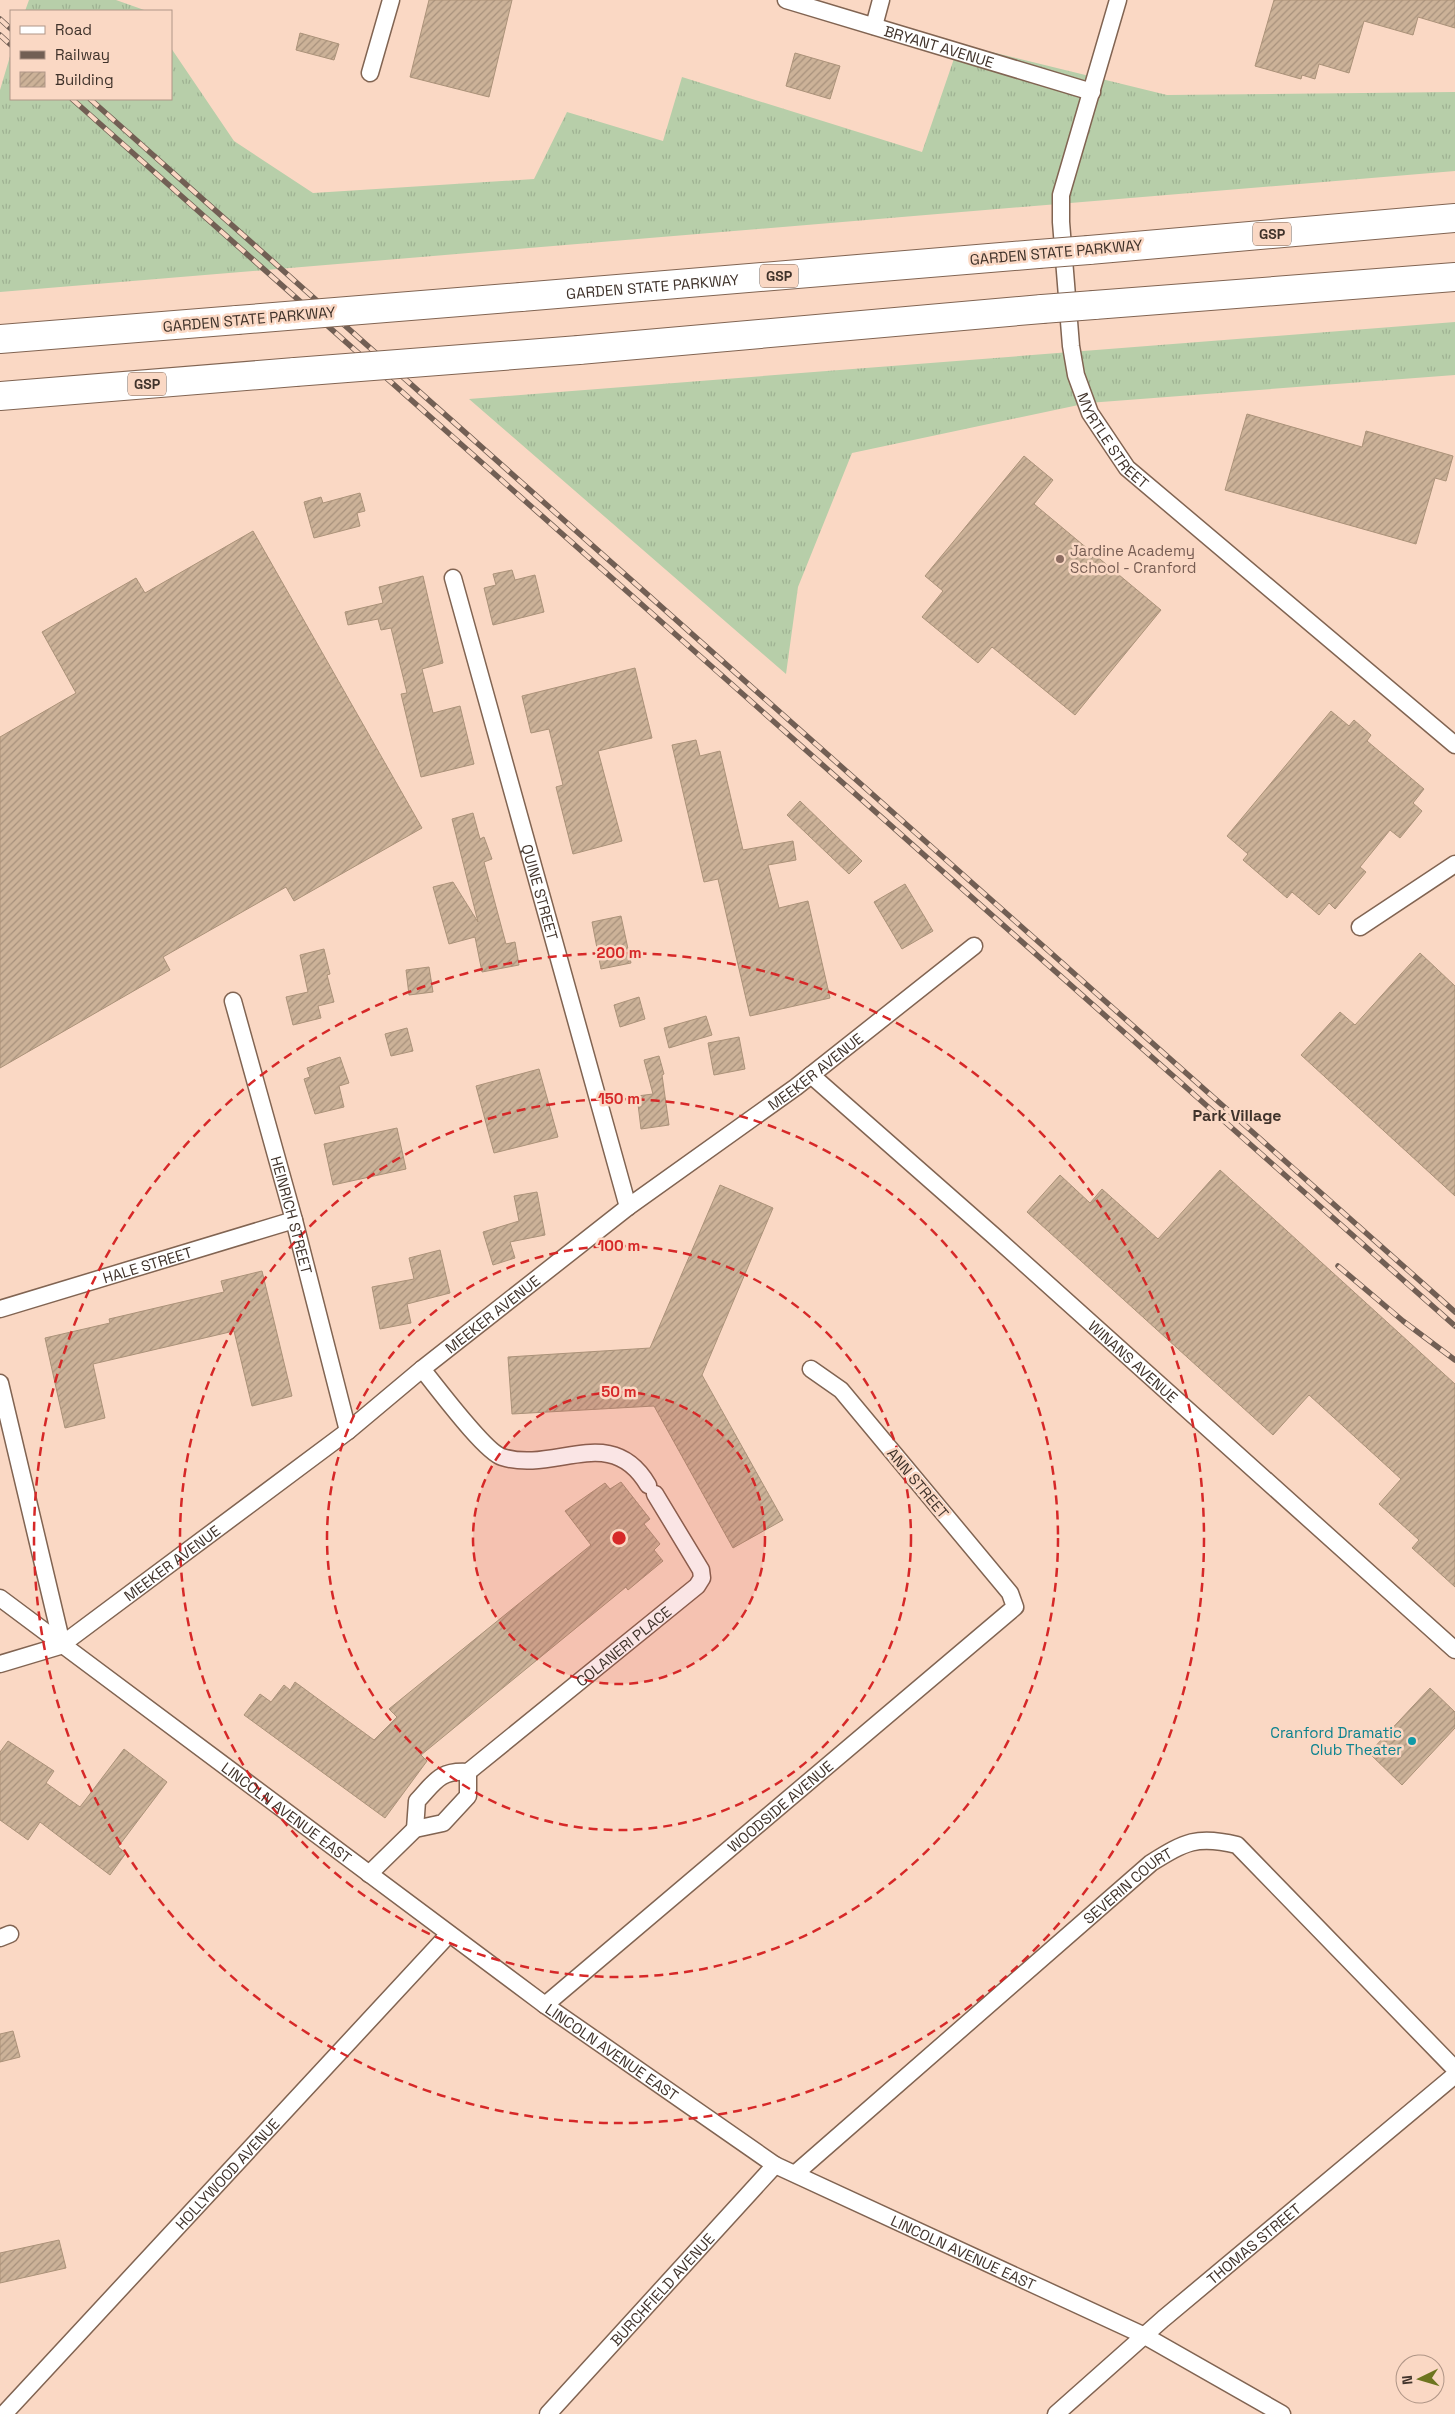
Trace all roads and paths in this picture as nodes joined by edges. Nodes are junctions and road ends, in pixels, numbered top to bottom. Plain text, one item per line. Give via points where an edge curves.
1 (391, 0) edge
2 (786, 0) edge
3 (881, 0) edge
4 (1118, 0) edge
5 (874, 26) junction
6 (370, 73) dead end
7 (1092, 92) junction
8 (1455, 218) edge
9 (1455, 276) edge
10 (0, 339) edge
11 (0, 396) edge
12 (453, 578) dead end
13 (1455, 744) edge
14 (1455, 864) edge
15 (1360, 927) dead end
16 (974, 946) dead end
17 (234, 1001) dead end
18 (811, 1075) junction
19 (628, 1207) junction
20 (294, 1220) junction
21 (0, 1309) edge
22 (422, 1369) junction
23 (811, 1369) dead end
24 (0, 1383) edge
25 (348, 1431) junction
26 (0, 1598) edge
27 (1015, 1607) joint
28 (62, 1644) junction
29 (1455, 1650) edge
30 (0, 1664) edge
31 (468, 1772) junction
32 (415, 1829) junction
33 (369, 1874) junction
34 (449, 1934) junction
35 (545, 2005) junction
36 (1455, 2069) edge
37 (1455, 2075) edge
38 (775, 2165) junction
39 (796, 2173) junction
40 (1145, 2336) junction
41 (4, 2414) edge
42 (548, 2414) edge
43 (1056, 2414) edge
44 (1282, 2414) edge

1 - 6 street
2 - 5 street, BRYANT AVENUE
3 - 5 street
4 - 7 street, MYRTLE STREET
5 - 7 street, BRYANT AVENUE
7 - 13 street, MYRTLE STREET via 1065,179 1060,209 1072,362 1090,413 1127,468
8 - 10 highway, GARDEN STATE PARKWAY / GSP, bridge
9 - 11 highway, GSP, bridge
12 - 19 street, QUINE STREET
14 - 15 street
16 - 18 street, MEEKER AVENUE
17 - 20 street, HEINRICH STREET
18 - 19 street, MEEKER AVENUE
18 - 29 street, WINANS AVENUE
19 - 22 street, MEEKER AVENUE
20 - 21 street, HALE STREET
20 - 25 street, HEINRICH STREET
22 - 25 street, MEEKER AVENUE
22 - 31 street, COLANERI PLACE via 487,1446 500,1456 521,1460 602,1452 624,1458 640,1471 702,1570 697,1586
23 - 27 street, ANN STREET via 841,1390 1010,1593
24 - 28 street
25 - 28 street, MEEKER AVENUE
26 - 28 street, LINCOLN AVENUE EAST
27 - 35 street, WOODSIDE AVENUE
28 - 30 street, MEEKER AVENUE
28 - 33 street, LINCOLN AVENUE EAST
31 - 32 street via 468,1796 443,1823
31 - 32 street via 443,1774 417,1801
32 - 33 street
33 - 34 street, LINCOLN AVENUE EAST
34 - 35 street, LINCOLN AVENUE EAST
34 - 41 street, HOLLYWOOD AVENUE
35 - 38 street, LINCOLN AVENUE EAST
36 - 39 street, SEVERIN COURT via 1237,1845 1217,1840 1184,1843 1151,1863
37 - 40 street, THOMAS STREET
38 - 39 street, LINCOLN AVENUE EAST
38 - 42 street, BURCHFIELD AVENUE
39 - 40 street, LINCOLN AVENUE EAST
40 - 43 street, THOMAS STREET
40 - 44 street, LINCOLN AVENUE EAST

